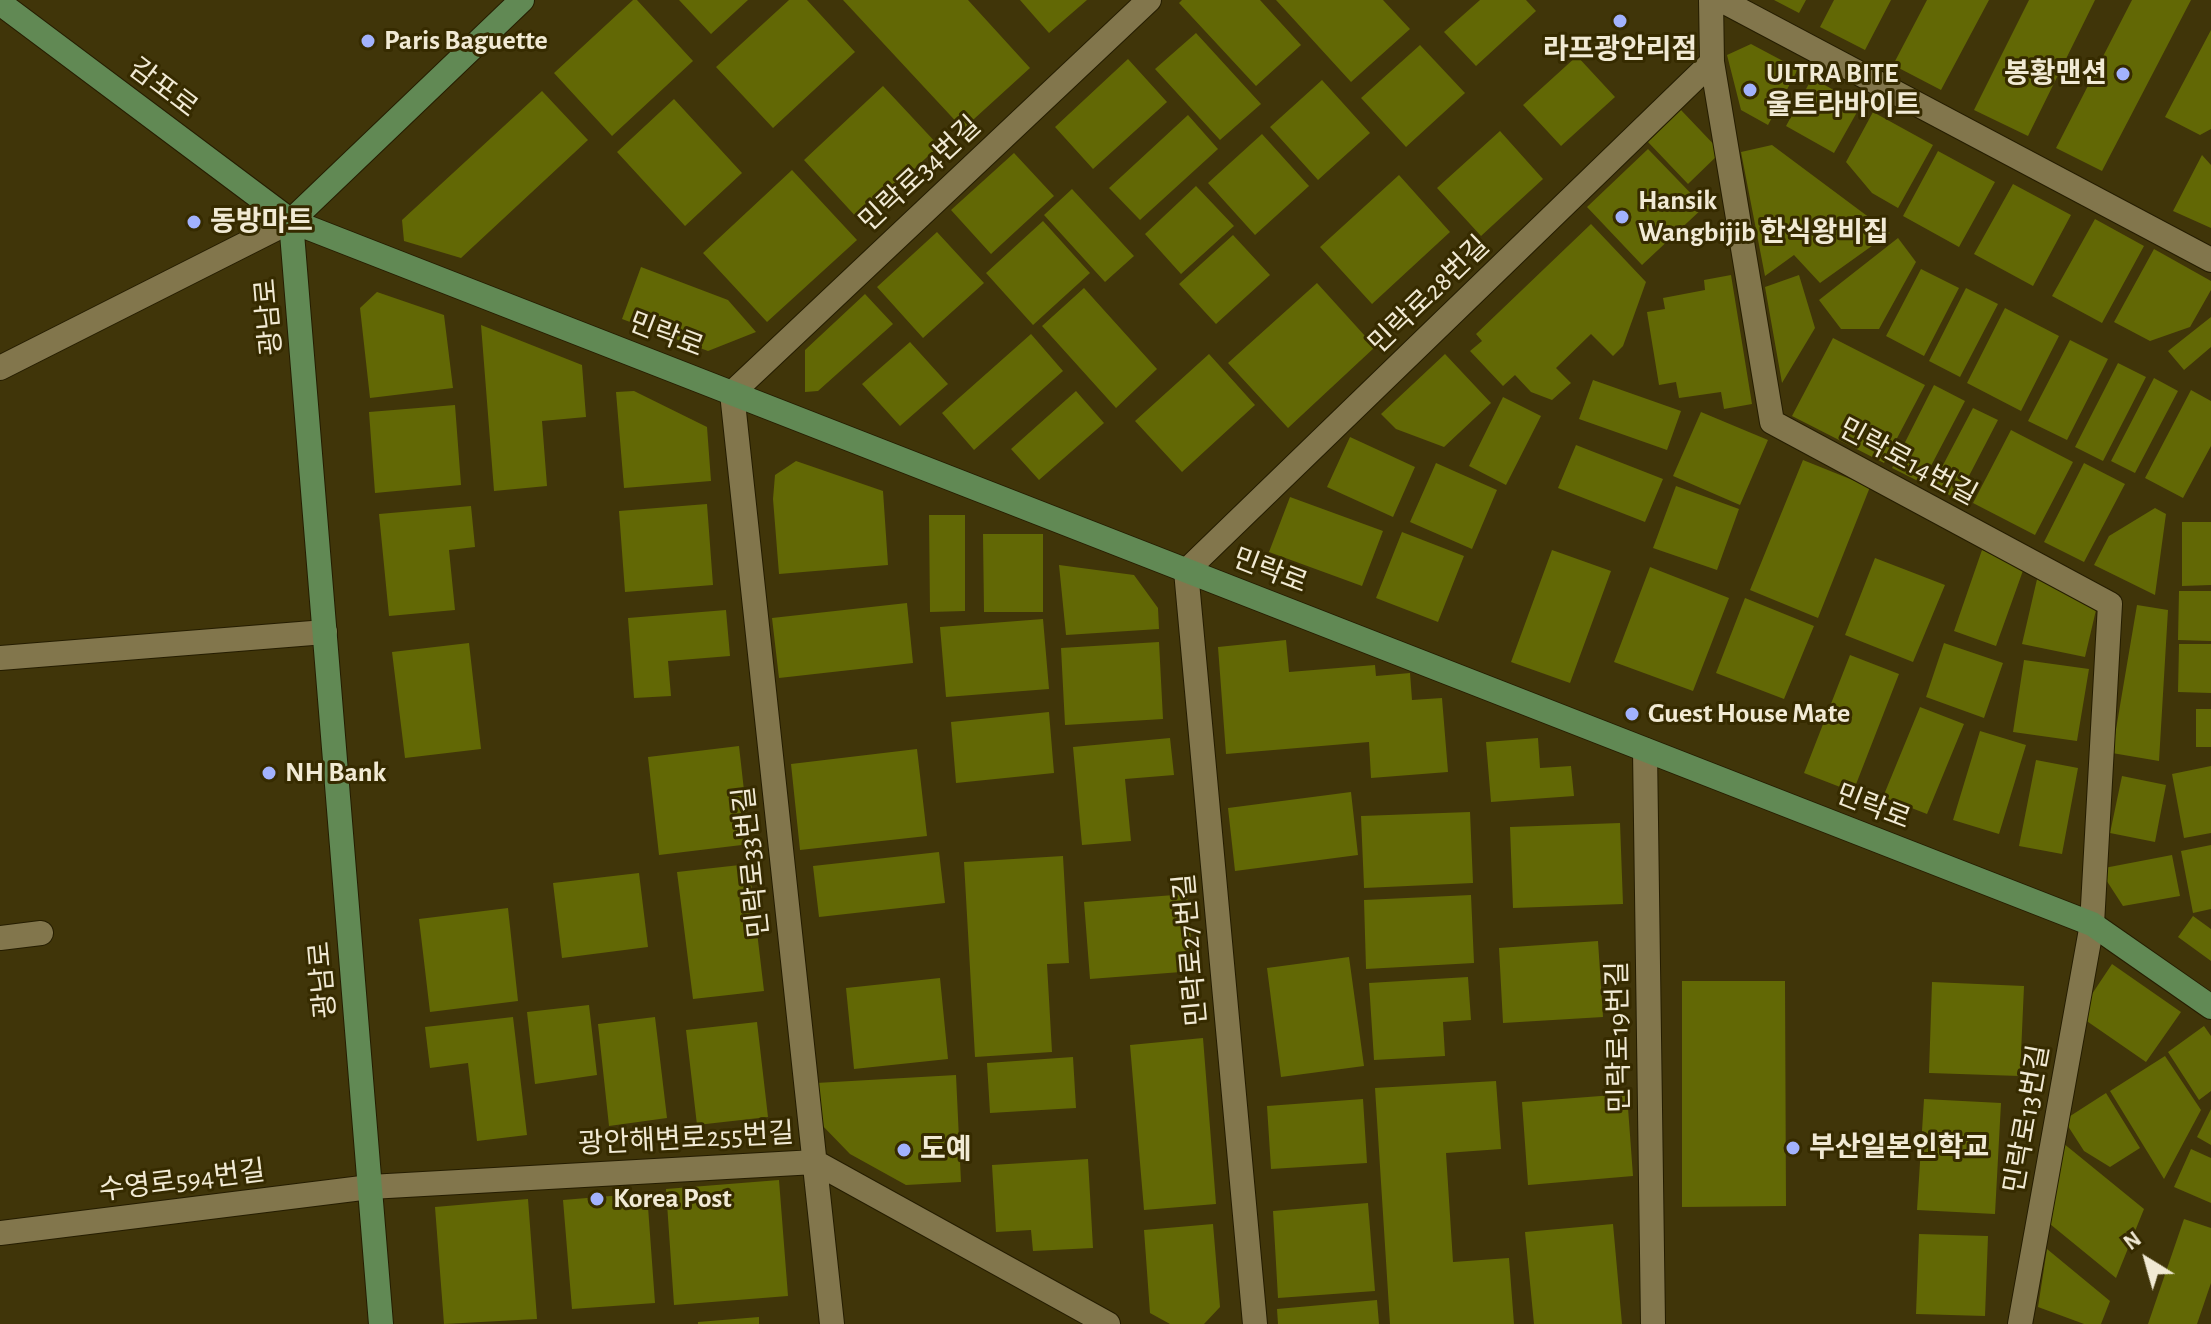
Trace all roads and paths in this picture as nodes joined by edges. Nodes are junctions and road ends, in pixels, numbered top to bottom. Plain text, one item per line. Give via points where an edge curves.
1 (522, 0) edge
2 (1149, 0) edge
3 (1711, 0) edge
4 (1721, 0) edge
5 (0, 3) edge
6 (1712, 62) junction
7 (291, 221) junction
8 (2211, 260) edge
9 (0, 368) edge
10 (732, 393) junction
11 (1186, 571) junction
12 (325, 632) junction
13 (0, 658) edge
14 (1645, 750) junction
15 (2092, 924) junction
16 (41, 933) dead end
17 (0, 938) edge
18 (2211, 1007) edge
19 (815, 1162) junction
20 (370, 1187) junction
21 (0, 1233) edge
22 (381, 1324) edge
23 (832, 1324) edge
24 (1108, 1324) edge
25 (1255, 1324) edge
26 (1653, 1324) edge
27 (2020, 1324) edge

1 - 7 street
2 - 10 street, 민락로34번길
3 - 6 street, 민락로14번길
4 - 8 street
5 - 7 street, 감포로
6 - 11 street, 민락로28번길
6 - 15 street, 민락로14번길 via 1772,422 2110,604
7 - 9 street
7 - 10 street, 민락로
7 - 12 street, 광남로
10 - 11 street, 민락로
10 - 19 street, 민락로33번길
11 - 14 street, 민락로
11 - 25 street, 민락로27번길
12 - 13 street
12 - 20 street, 광남로
14 - 15 street, 민락로
14 - 26 street, 민락로19번길
15 - 18 street, 민락로
15 - 27 street, 민락로13번길
16 - 17 street
19 - 20 street, 광안해변로255번길
19 - 23 street, 민락로33번길
19 - 24 street, 광안해변로255번길
20 - 21 street, 수영로594번길
20 - 22 street, 광남로

